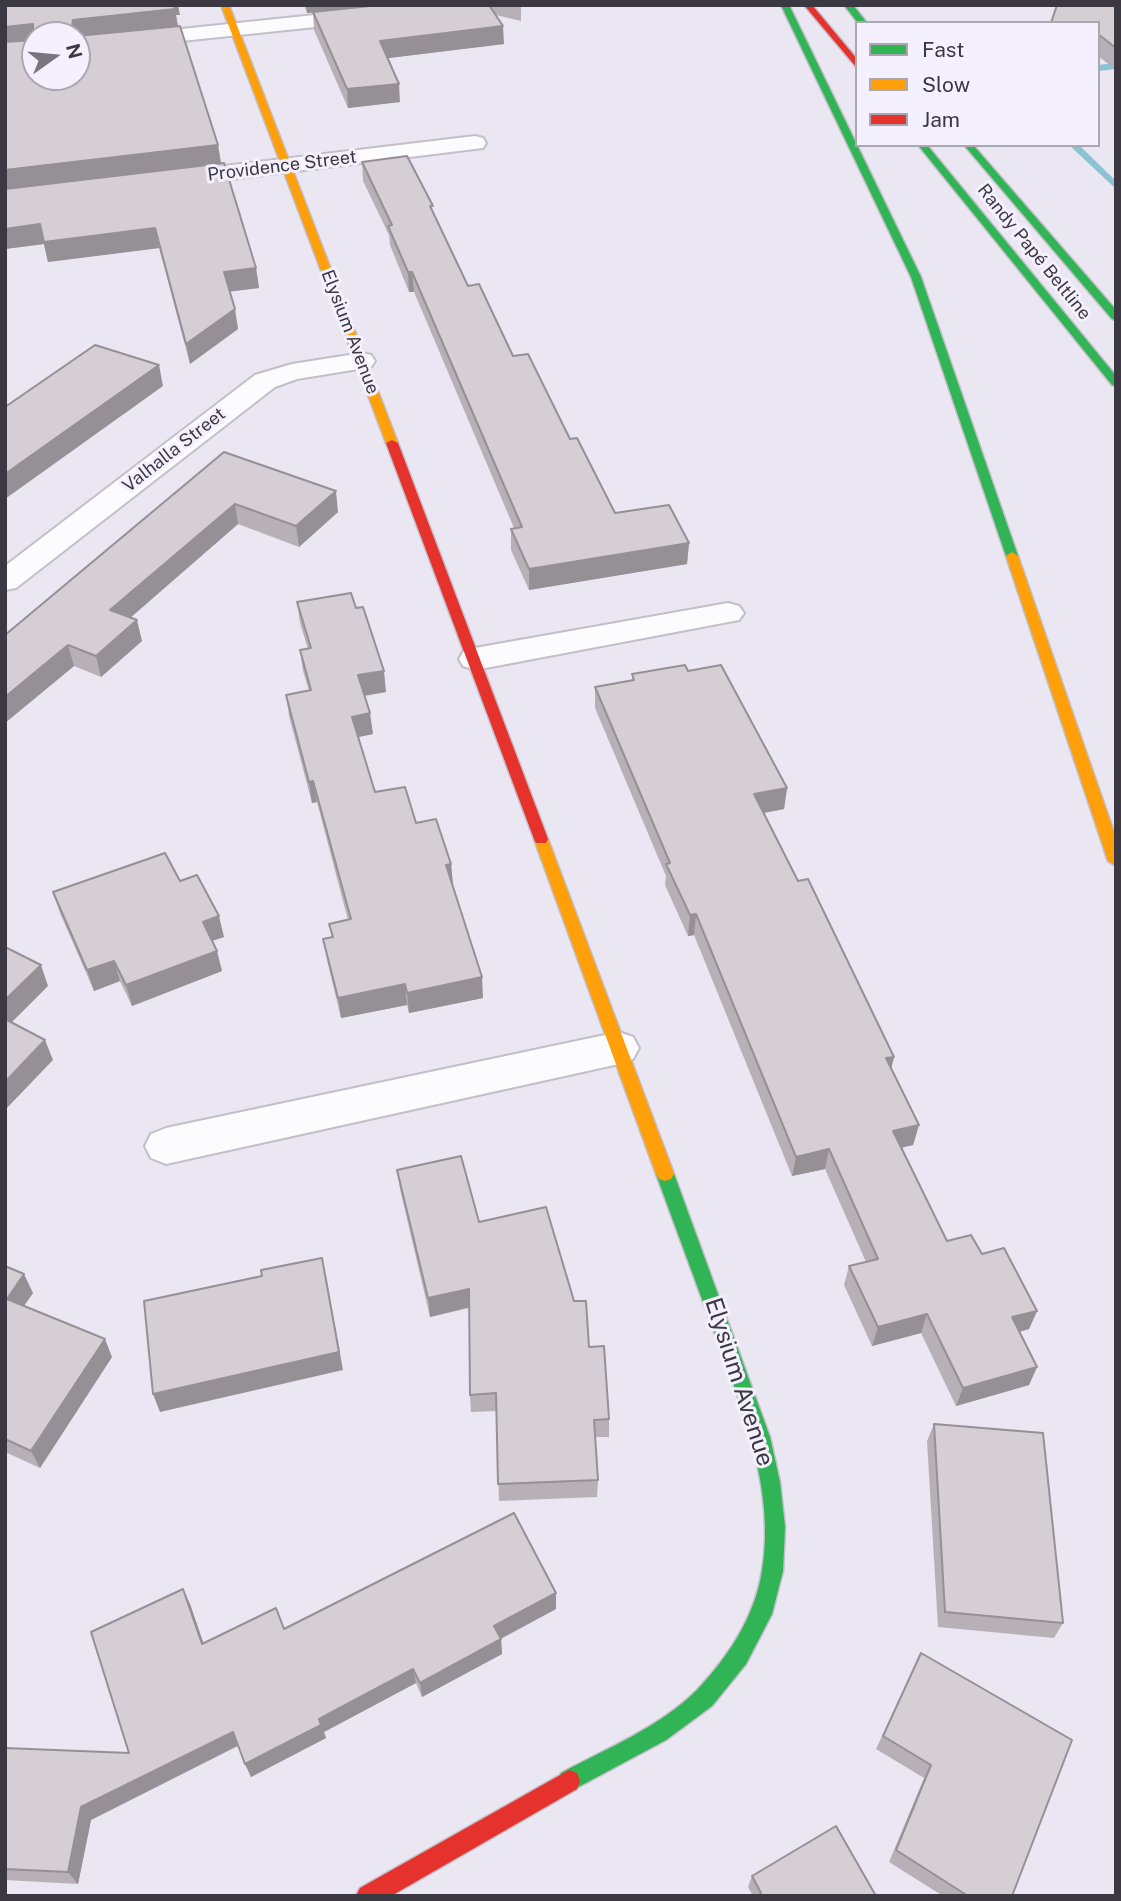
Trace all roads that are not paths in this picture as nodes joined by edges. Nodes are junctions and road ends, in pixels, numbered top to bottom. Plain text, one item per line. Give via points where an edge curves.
1 (225, 5) edge
2 (468, 5) edge
3 (785, 5) edge
4 (808, 5) edge
5 (848, 5) edge
6 (861, 21) edge
7 (234, 29) junction
8 (91, 44) edge
9 (855, 63) edge
10 (475, 143) dead end
11 (924, 147) edge
12 (970, 147) edge
13 (285, 166) junction
14 (152, 182) edge
15 (1115, 315) edge
16 (362, 361) junction
17 (1116, 383) edge
18 (5, 581) edge
19 (727, 613) dead end
20 (475, 659) junction
21 (1116, 861) edge
22 (619, 1048) junction
23 (166, 1146) dead end
24 (368, 1896) edge

1 - 7 main road, Elysium Avenue
2 - 7 street
3 - 21 main road via 916,277
4 - 9 main road
5 - 6 main road
7 - 8 street
7 - 13 main road, Elysium Avenue
10 - 13 street, Providence Street
11 - 17 main road, Randy Papé Beltline
12 - 15 main road, Randy Papé Beltline
13 - 14 street, Providence Street
13 - 16 main road, Elysium Avenue
16 - 18 street, Valhalla Street via 265,381
16 - 20 main road, Elysium Avenue
19 - 20 street
20 - 22 main road, Elysium Avenue
22 - 23 street
22 - 24 main road, Elysium Avenue via 764,1443 776,1504 776,1564 761,1617 738,1662 702,1700 660,1729

